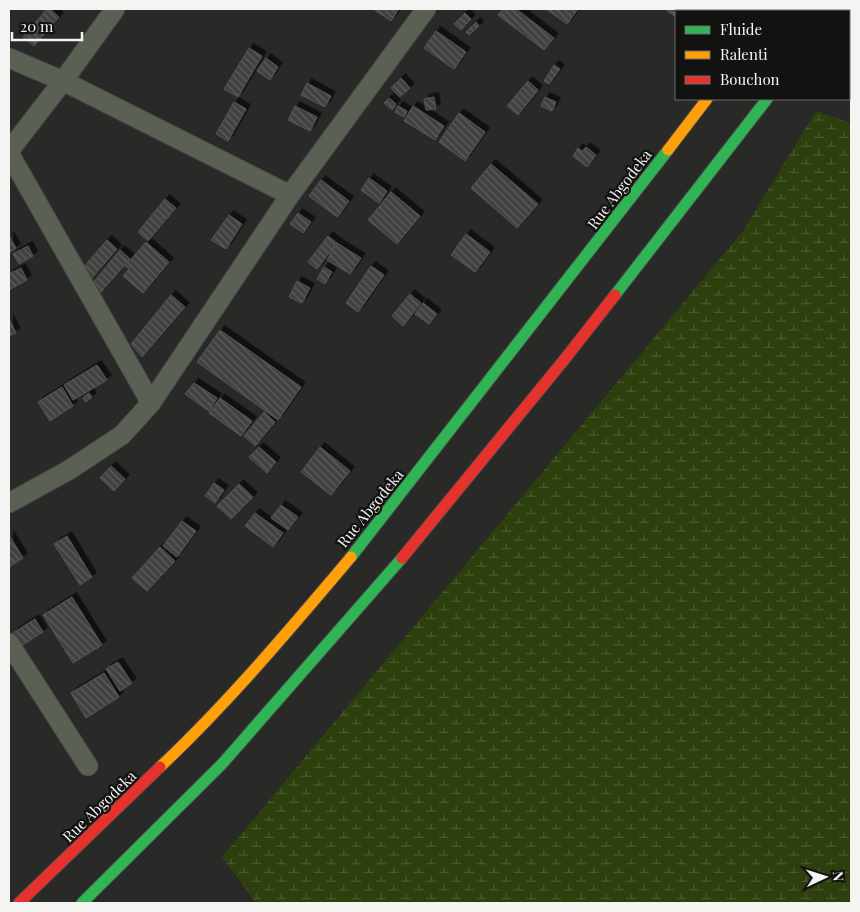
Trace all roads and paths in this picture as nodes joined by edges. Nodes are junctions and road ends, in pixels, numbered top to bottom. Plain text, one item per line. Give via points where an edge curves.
1 (115, 9) edge
2 (426, 9) edge
3 (9, 58) edge
4 (63, 81) junction
5 (706, 100) edge
6 (766, 100) edge
7 (9, 152) edge
8 (290, 195) junction
9 (151, 403) junction
10 (9, 503) edge
11 (9, 643) edge
12 (88, 766) dead end
13 (19, 903) edge
14 (82, 903) edge

1 - 4 street
2 - 8 street
3 - 4 street
4 - 7 street
4 - 8 street
5 - 13 main road, Rue Abgodeka via 377,525 284,636 188,742
6 - 14 main road via 564,360 402,558 222,764
7 - 9 street
8 - 9 street
9 - 10 street via 122,435 69,470
11 - 12 street

